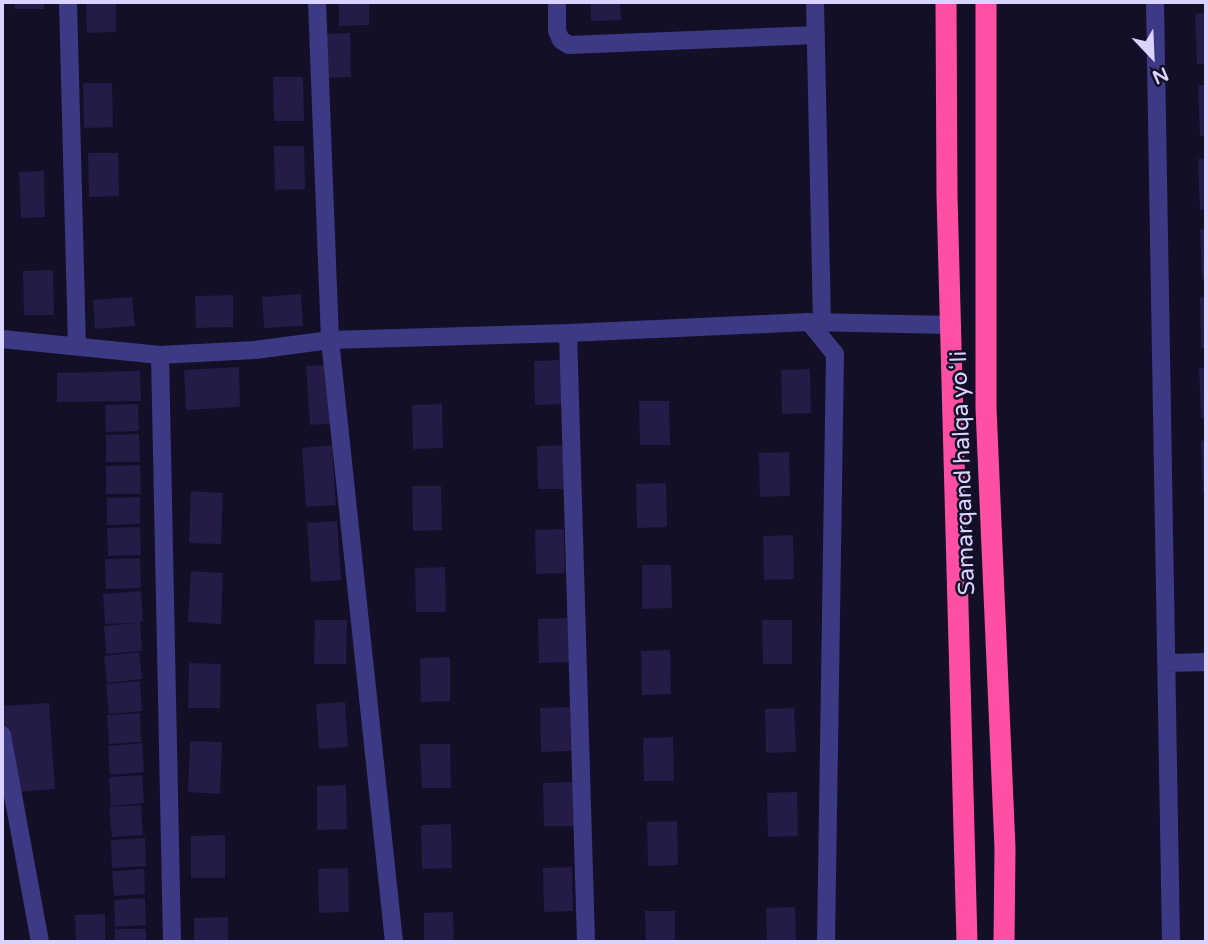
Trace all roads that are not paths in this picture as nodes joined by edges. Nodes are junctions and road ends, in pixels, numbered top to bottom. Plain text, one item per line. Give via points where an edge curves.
1 (68, 2) edge
2 (317, 2) edge
3 (557, 2) edge
4 (815, 2) edge
5 (946, 2) edge
6 (986, 2) edge
7 (1155, 2) edge
8 (816, 36) junction
9 (816, 322) junction
10 (951, 325) junction
11 (568, 333) junction
12 (2, 338) edge
13 (330, 340) junction
14 (77, 346) junction
15 (160, 355) junction
16 (1206, 662) edge
17 (1167, 663) junction
18 (2, 734) edge
19 (40, 942) edge
20 (173, 942) edge
21 (394, 942) edge
22 (586, 942) edge
23 (826, 942) edge
24 (967, 942) edge
25 (1004, 942) edge
26 (1171, 942) edge

1 - 14 street
2 - 13 street
3 - 8 street via 557,31 569,45
4 - 8 street
5 - 10 highway, Samarqand halqa yoʻli
6 - 25 highway, Samarqand halqa yoʻli via 986,408 1005,848
7 - 17 street
8 - 9 street
9 - 10 street
9 - 11 street
9 - 23 street via 835,354
10 - 24 highway, Samarqand halqa yoʻli
11 - 13 street
11 - 22 street
12 - 14 street
13 - 15 street
13 - 21 street
14 - 15 street
15 - 20 street
16 - 17 street
17 - 26 street
18 - 19 street

